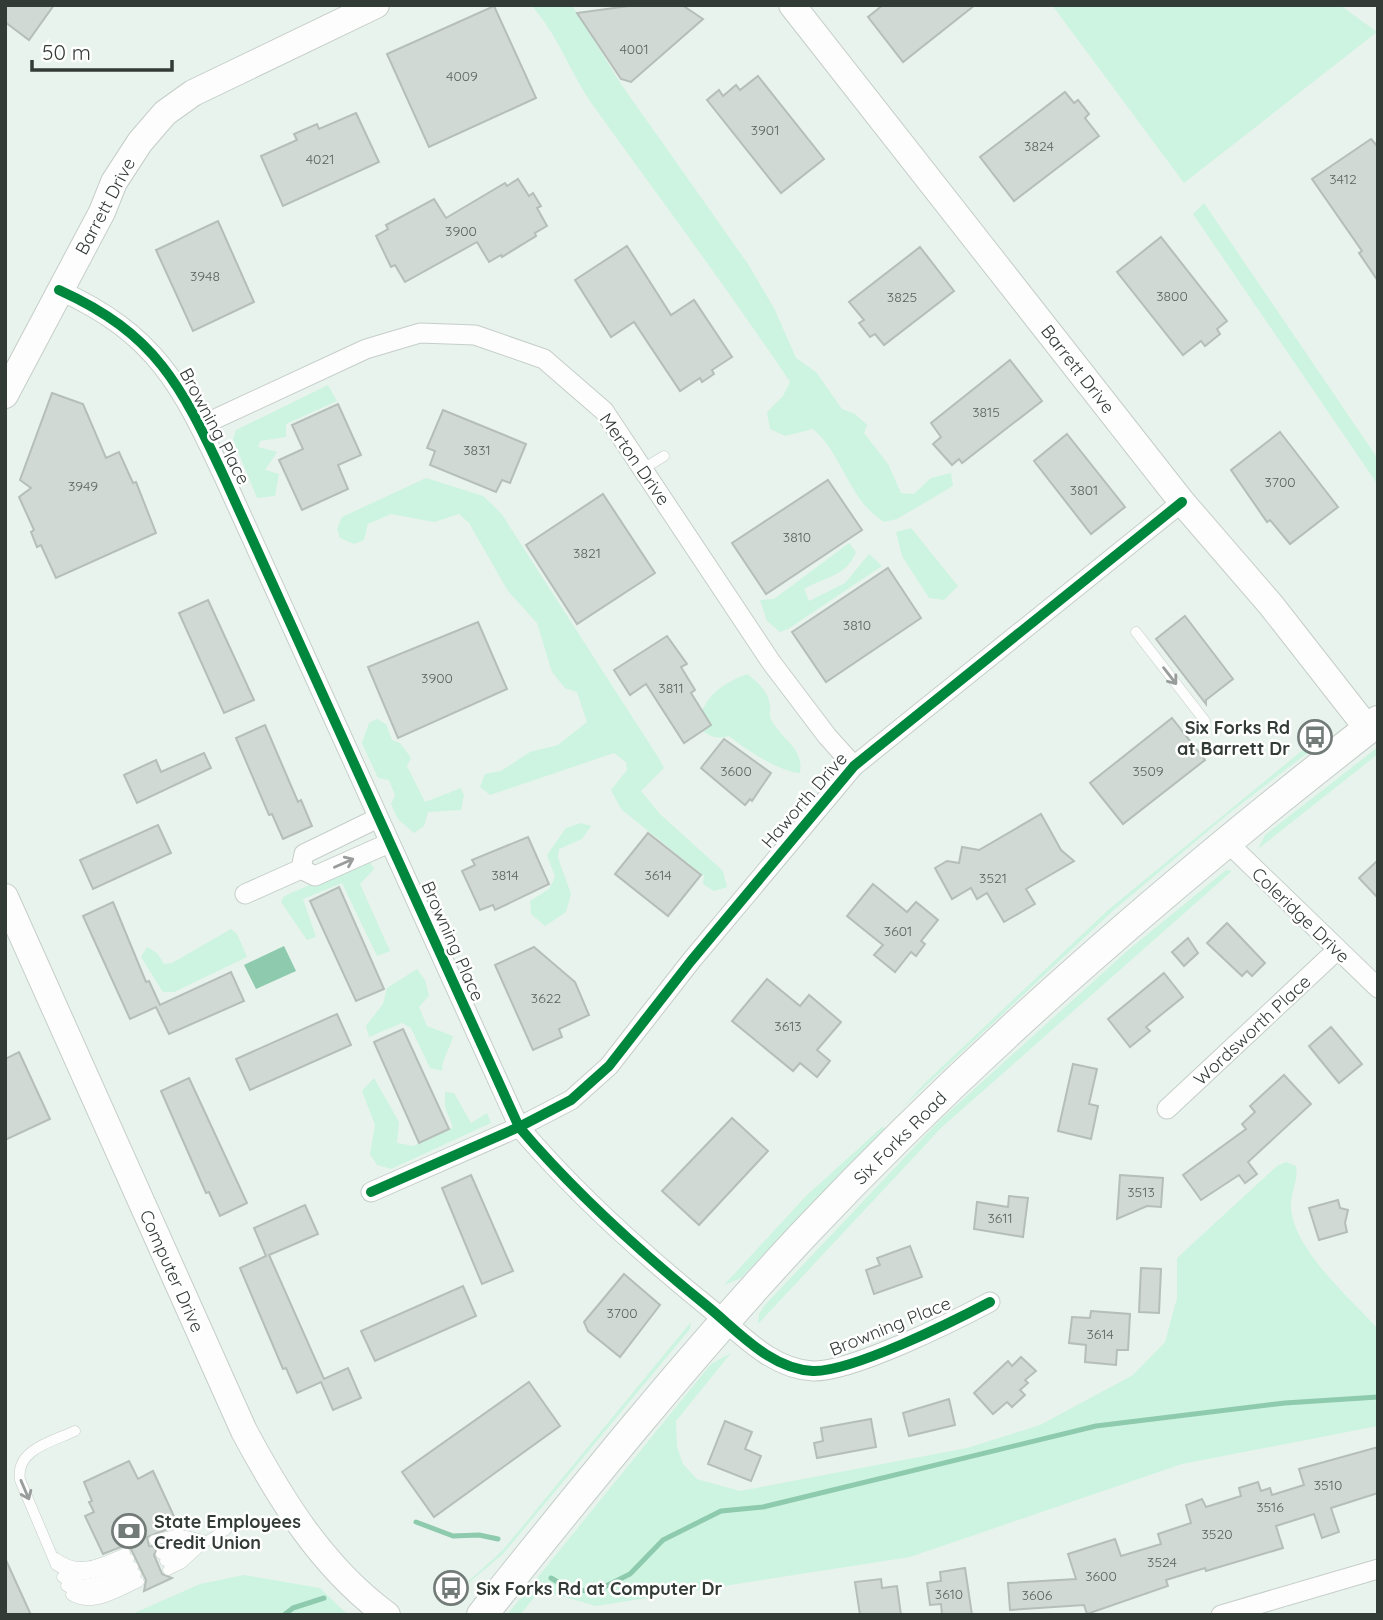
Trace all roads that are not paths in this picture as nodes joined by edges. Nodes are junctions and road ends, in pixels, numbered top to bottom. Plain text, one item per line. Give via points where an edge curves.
1 (376, 5) edge
2 (792, 5) edge
3 (59, 290) junction
4 (5, 396) edge
5 (200, 426) junction
6 (664, 456) dead end
7 (643, 469) junction
8 (1182, 502) junction
9 (1136, 632) dead end
10 (1205, 721) dead end
11 (1373, 725) edge
12 (854, 766) junction
13 (378, 818) junction
14 (1226, 841) junction
15 (389, 843) junction
16 (301, 869) junction
17 (245, 894) dead end
18 (5, 897) edge
19 (1337, 950) junction
20 (1378, 988) edge
21 (1167, 1109) dead end
22 (519, 1127) junction
23 (371, 1192) dead end
24 (990, 1302) dead end
25 (724, 1321) junction
26 (75, 1431) dead end
27 (226, 1530) dead end
28 (201, 1542) junction
29 (161, 1554) junction
30 (132, 1567) junction
31 (1378, 1569) edge
32 (387, 1615) edge
33 (482, 1615) edge
34 (1221, 1615) edge

1 - 3 street, Barrett Drive via 193,93 165,113 114,181
2 - 8 street, Barrett Drive
3 - 4 street
3 - 5 street, Browning Place via 115,320 158,358
5 - 7 street, Merton Drive via 366,349 420,333 475,335 544,359 604,411
5 - 13 street, Browning Place
6 - 7 lane
7 - 12 street, Merton Drive via 771,662
8 - 11 street, Barrett Drive
8 - 12 street, Haworth Drive
9 -> 10 lane
11 - 14 main road, Six Forks Road
12 - 22 street, Haworth Drive via 609,1066 571,1100
13 - 15 street, Browning Place
13 - 16 street via 304,854
14 - 19 street, Coleridge Drive
14 - 25 main road, Six Forks Road via 1099,948 990,1049
16 -> 15 street via 315,876
15 - 22 street, Browning Place
16 - 17 street
18 - 32 street, Computer Drive via 256,1453 280,1498 312,1540 368,1601
19 - 20 street, Coleridge Drive
19 - 21 street, Wordsworth Place
22 - 23 street, Haworth Drive
22 - 25 street, Browning Place via 587,1203
24 - 25 street, Browning Place via 856,1362 812,1371 783,1364
25 - 33 main road, Six Forks Road
26 -> 30 lane via 28,1454 19,1471 56,1565 78,1576
27 - 28 lane
28 - 29 lane
28 - 29 lane
28 - 29 lane via 178,1534
30 - 30 lane via 88,1585 66,1586 81,1600 95,1601
31 - 34 street

